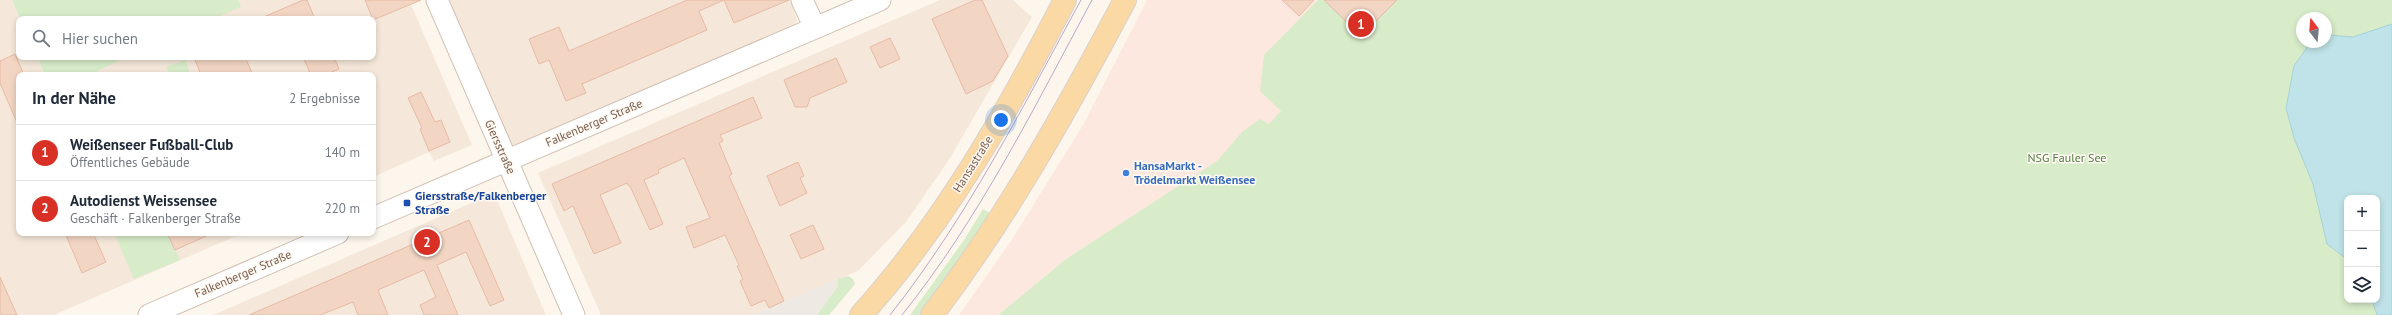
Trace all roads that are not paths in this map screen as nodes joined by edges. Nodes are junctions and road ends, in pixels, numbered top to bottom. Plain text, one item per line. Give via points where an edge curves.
1 (437, 0) edge
2 (802, 0) edge
3 (880, 0) edge
4 (1065, 0) edge
5 (1125, 0) edge
6 (815, 28) junction
7 (506, 161) junction
8 (376, 217) edge
9 (331, 236) edge
10 (149, 315) edge
11 (574, 315) edge
12 (861, 315) edge
13 (932, 315) edge

1 - 7 street, Giersstraße
2 - 6 street
3 - 6 street, Falkenberger Straße
4 - 12 main road, Hansastraße via 992,134 951,200 907,260
5 - 13 main road via 1030,172
6 - 7 street, Falkenberger Straße
7 - 8 street, Falkenberger Straße
7 - 11 street, Giersstraße
9 - 10 street, Falkenberger Straße

